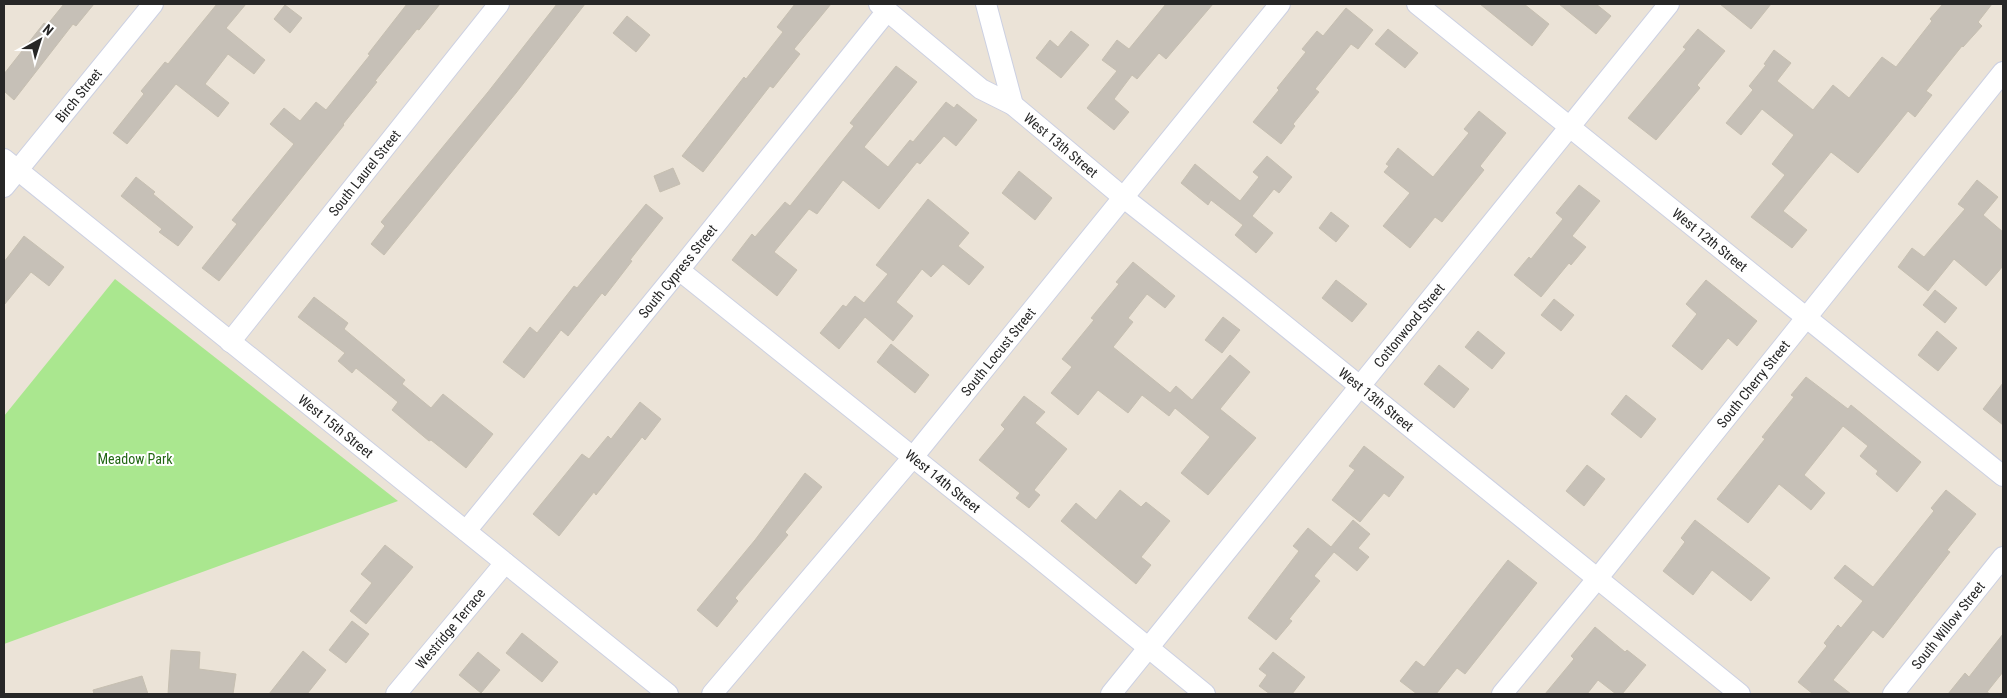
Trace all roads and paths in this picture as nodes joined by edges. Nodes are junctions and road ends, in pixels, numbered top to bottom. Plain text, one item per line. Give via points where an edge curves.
1 (152, 4) edge
2 (499, 4) edge
3 (986, 4) edge
4 (1280, 4) edge
5 (1417, 4) edge
6 (1669, 4) edge
7 (883, 7) edge
8 (2003, 72) edge
9 (1013, 105) junction
10 (1570, 126) junction
11 (11, 164) edge
12 (4, 187) edge
13 (1124, 198) junction
14 (679, 270) junction
15 (1806, 316) junction
16 (230, 342) junction
17 (1359, 386) junction
18 (912, 457) junction
19 (2003, 476) edge
20 (466, 532) junction
21 (2003, 557) edge
22 (505, 563) junction
23 (1597, 579) junction
24 (1147, 648) junction
25 (396, 694) edge
26 (668, 694) edge
27 (712, 694) edge
28 (1111, 694) edge
29 (1205, 694) edge
30 (1502, 694) edge
31 (1740, 694) edge
32 (1893, 694) edge

1 - 11 street, Birch Street
2 - 16 street, South Laurel Street
3 - 9 street, West 13th Street
4 - 13 street, South Locust Street
5 - 10 street, West 12th Street
6 - 10 street, Cottonwood Street
7 - 9 street, West 13th Street via 981,89
7 - 14 street, South Cypress Street
8 - 15 street, South Cherry Street
9 - 13 street, West 13th Street
10 - 15 street, West 12th Street
10 - 17 street, Cottonwood Street
11 - 12 street, Birch Street
11 - 16 street, West 15th Street
13 - 17 street, West 13th Street
13 - 18 street, South Locust Street
14 - 18 street, West 14th Street
14 - 20 street, South Cypress Street
15 - 19 street, West 12th Street
15 - 23 street, South Cherry Street
16 - 20 street, West 15th Street
17 - 23 street, West 13th Street
17 - 24 street, Cottonwood Street
18 - 24 street, West 14th Street
18 - 27 street, South Locust Street
20 - 22 street, West 15th Street
21 - 32 street, South Willow Street
22 - 25 street, Westridge Terrace
22 - 26 street, West 15th Street
23 - 30 street, South Cherry Street
23 - 31 street, West 13th Street
24 - 28 street, Cottonwood Street
24 - 29 street, West 14th Street

